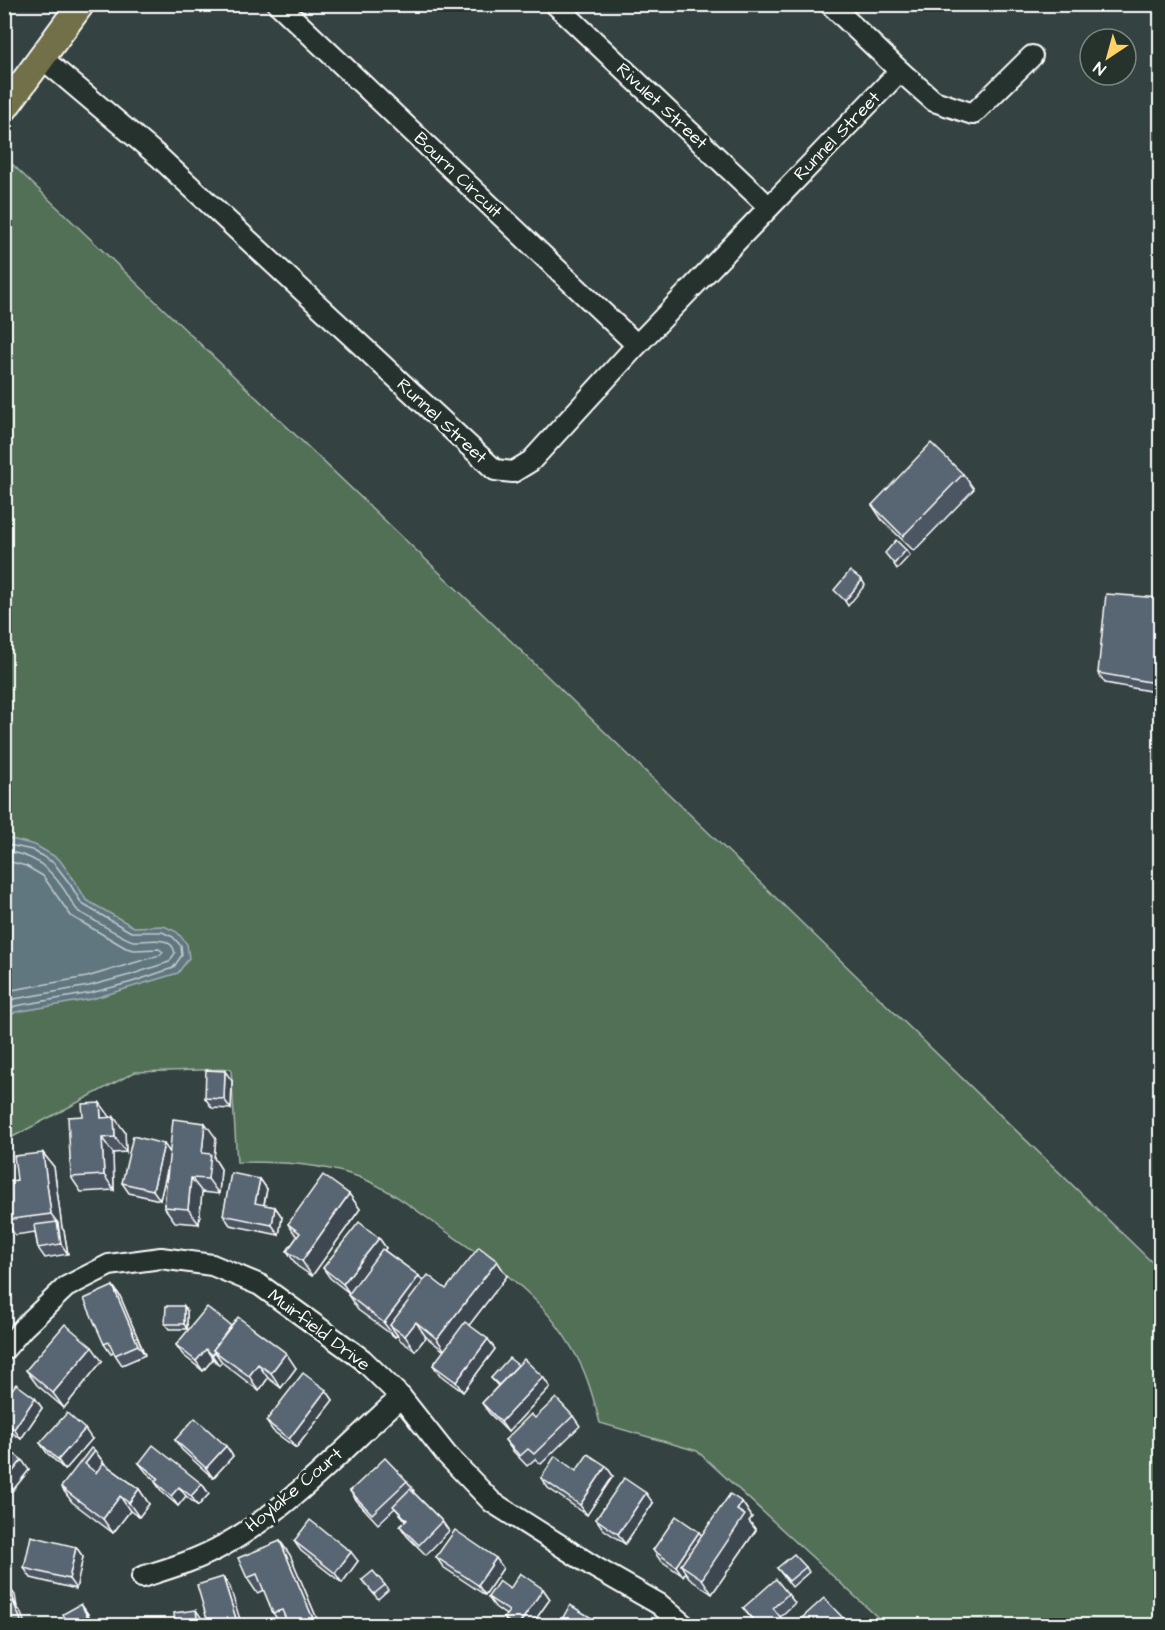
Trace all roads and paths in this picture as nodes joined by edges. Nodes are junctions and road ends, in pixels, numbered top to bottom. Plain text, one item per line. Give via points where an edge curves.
1 (81, 4) edge
2 (278, 4) edge
3 (555, 4) edge
4 (830, 4) edge
5 (1032, 56) dead end
6 (42, 58) junction
7 (900, 71) junction
8 (4, 109) edge
9 (769, 207) junction
10 (637, 345) junction
11 (4, 1350) edge
12 (400, 1397) junction
13 (142, 1577) dead end
14 (685, 1626) edge

1 - 6 main road
2 - 10 street, Bourn Circuit
3 - 9 street, Rivulet Street
4 - 7 street
5 - 7 street via 973,114 934,101
6 - 8 main road
6 - 10 street, Runnel Street via 158,156 495,470 513,472 531,461
7 - 9 street, Runnel Street
9 - 10 street, Runnel Street
11 - 12 street, Muirfield Drive via 66,1287 109,1265 161,1258 212,1265 260,1285 362,1359
12 - 13 street, Hoylake Court via 266,1519 193,1561
12 - 14 street, Muirfield Drive via 492,1502 659,1604

